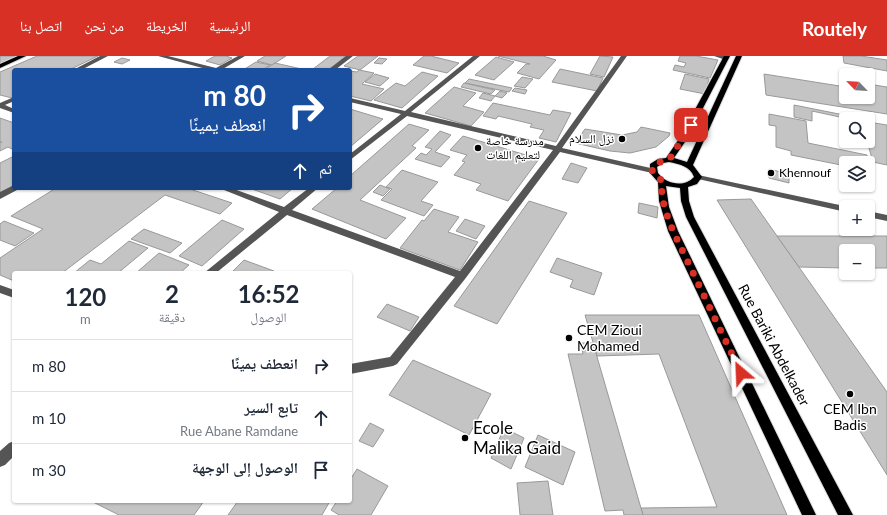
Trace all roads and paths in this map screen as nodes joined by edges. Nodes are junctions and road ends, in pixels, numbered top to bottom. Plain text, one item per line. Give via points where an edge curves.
1 (23, 56) edge
2 (106, 56) edge
3 (161, 56) edge
4 (242, 56) edge
5 (350, 56) edge
6 (477, 56) edge
7 (624, 56) edge
8 (717, 56) edge
9 (739, 56) edge
10 (727, 57) edge
11 (0, 66) edge
12 (80, 68) edge
13 (209, 68) edge
14 (221, 68) edge
15 (334, 68) edge
16 (12, 100) edge
17 (352, 100) edge
18 (0, 106) edge
19 (12, 110) edge
20 (405, 112) junction
21 (557, 150) junction
22 (352, 156) edge
23 (669, 160) junction
24 (689, 166) junction
25 (652, 171) junction
26 (698, 177) junction
27 (662, 181) junction
28 (684, 186) junction
29 (12, 189) edge
30 (228, 190) edge
31 (312, 190) edge
32 (0, 196) edge
33 (839, 207) edge
34 (286, 211) junction
35 (875, 215) edge
36 (887, 218) edge
37 (211, 271) edge
38 (462, 276) junction
39 (0, 288) edge
40 (12, 293) edge
41 (352, 369) edge
42 (12, 449) edge
43 (0, 460) edge
44 (809, 515) edge
45 (846, 515) edge

1 - 11 main road
2 - 12 street
3 - 13 street
4 - 14 street
5 - 15 street
6 - 20 street
7 - 21 street
8 - 10 street
9 - 24 main road
10 - 23 main road
16 - 18 street
17 - 20 street
18 - 19 street
20 - 21 street
20 - 22 street
21 - 25 street
21 - 38 street
23 - 24 main road
23 - 25 main road via 656,163
24 - 26 main road
25 - 27 main road
26 - 28 main road via 691,185
26 - 33 street
27 - 28 main road
27 - 44 main road via 660,192 673,231
28 - 45 main road, Rue Bariki Abdelkader via 690,217
29 - 32 street
30 - 34 street
31 - 34 street
34 - 37 street
34 - 38 street
35 - 36 street
38 - 41 street via 393,361
39 - 40 street
42 - 43 street

